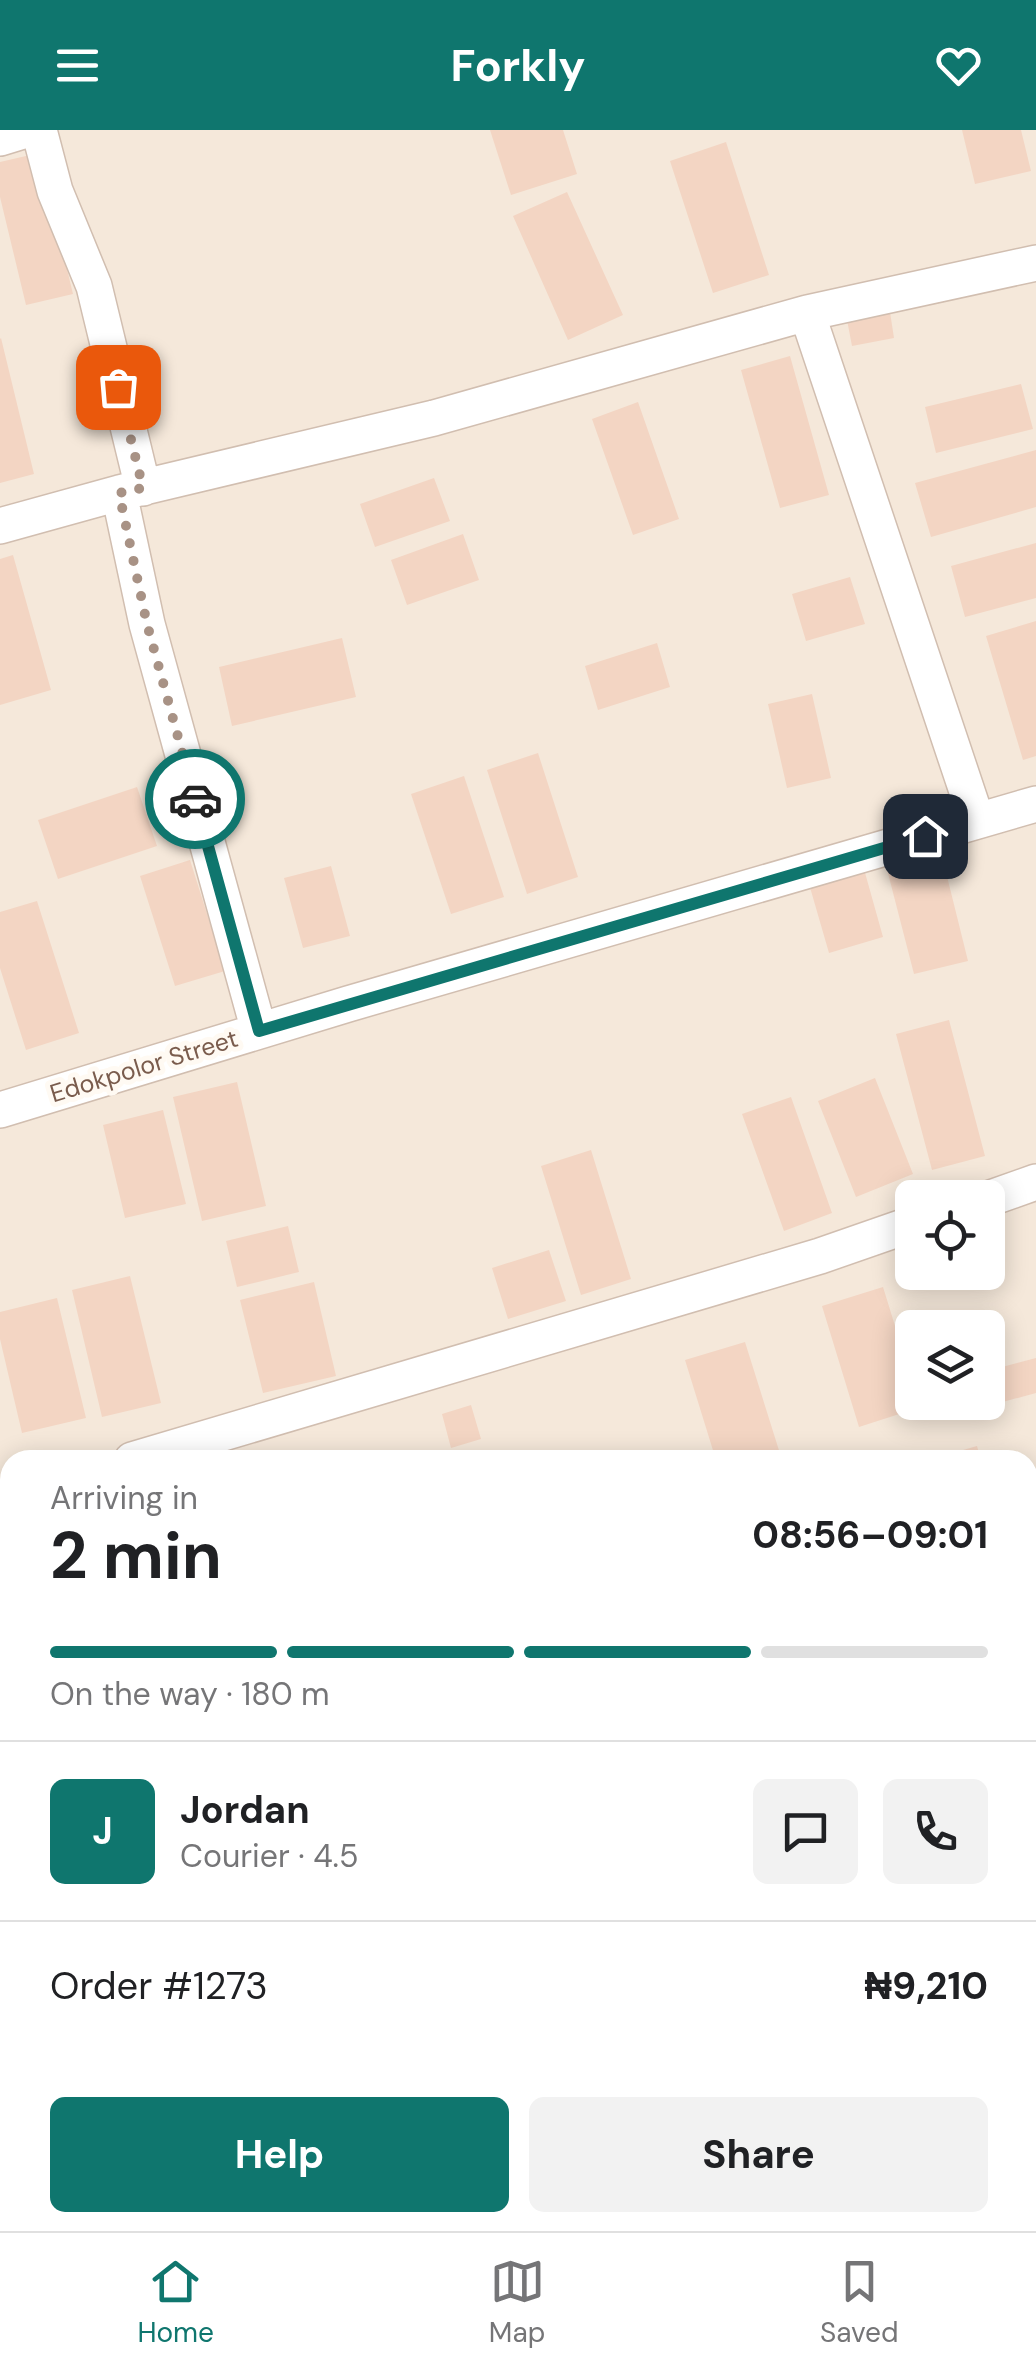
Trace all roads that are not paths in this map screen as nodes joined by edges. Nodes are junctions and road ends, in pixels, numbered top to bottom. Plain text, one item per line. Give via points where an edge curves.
1 (26, 130) edge
2 (39, 130) edge
3 (0, 138) edge
4 (1036, 262) edge
5 (807, 313) junction
6 (131, 490) junction
7 (0, 526) edge
8 (1036, 804) edge
9 (977, 821) junction
10 (259, 1031) junction
11 (0, 1110) edge
12 (1036, 1182) edge
13 (1005, 1192) edge
14 (895, 1230) edge
15 (166, 1450) edge

1 - 3 street
2 - 6 street via 55,192 94,286
4 - 5 street
5 - 6 street via 434,418
5 - 9 street
6 - 7 street
6 - 10 street via 147,624
8 - 9 street, Edokpolor Street
9 - 10 street, Edokpolor Street
10 - 11 street, Edokpolor Street
12 - 13 street
14 - 15 street

